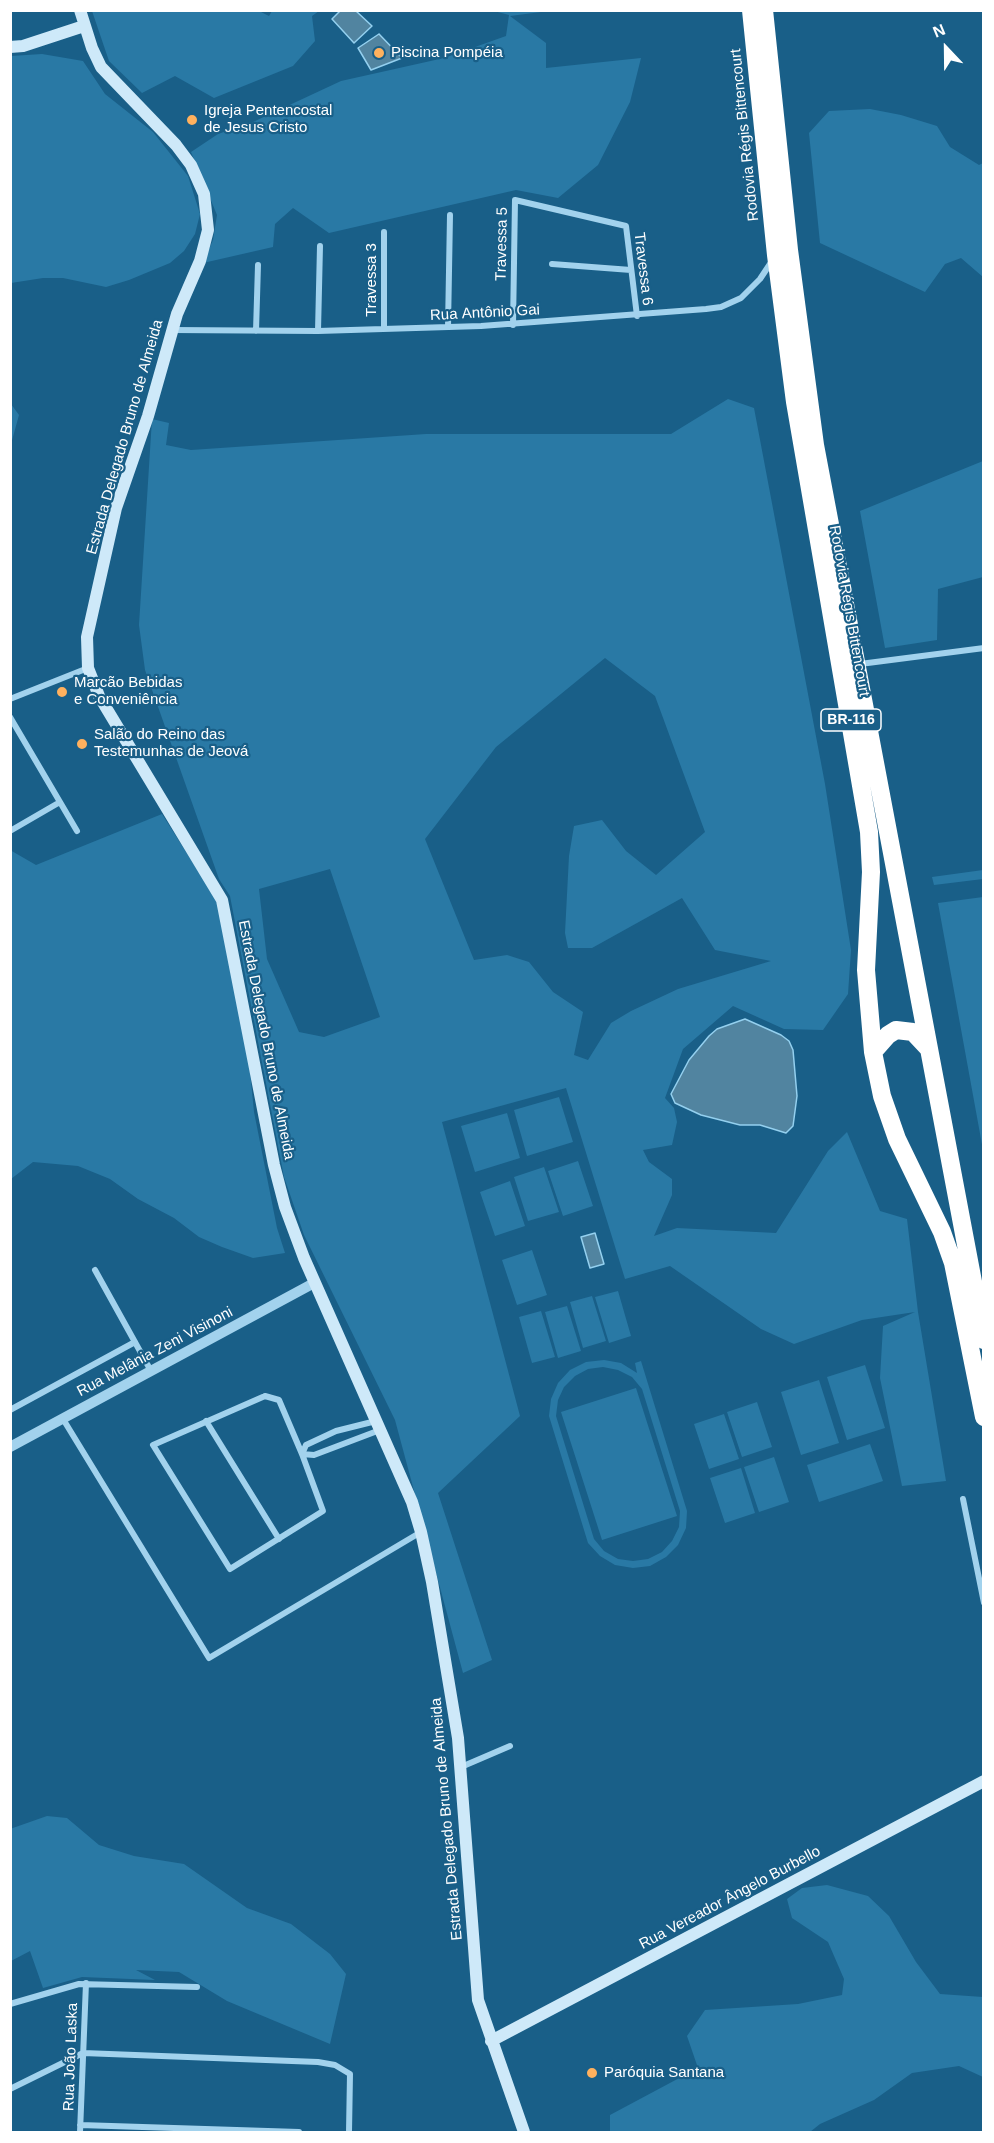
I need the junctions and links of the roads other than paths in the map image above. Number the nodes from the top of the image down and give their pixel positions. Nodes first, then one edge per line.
1 (80, 10) edge
2 (751, 10) edge
3 (764, 10) edge
4 (84, 26) junction
5 (10, 47) edge
6 (450, 215) dead end
7 (626, 226) joint
8 (384, 232) dead end
9 (320, 246) dead end
10 (776, 255) junction
11 (552, 264) dead end
12 (258, 265) dead end
13 (631, 270) junction
14 (637, 316) junction
15 (513, 325) junction
16 (448, 327) junction
17 (384, 329) junction
18 (172, 330) junction
19 (318, 330) junction
20 (255, 331) junction
21 (984, 648) edge
22 (856, 665) junction
23 (88, 668) junction
24 (10, 699) edge
25 (10, 717) edge
26 (60, 802) junction
27 (10, 831) edge
28 (77, 831) dead end
29 (928, 1048) junction
30 (873, 1052) junction
31 (95, 1270) dead end
32 (314, 1283) junction
33 (984, 1340) edge
34 (135, 1342) junction
35 (151, 1371) junction
36 (10, 1410) edge
37 (984, 1417) edge
38 (63, 1419) junction
39 (206, 1421) junction
40 (378, 1426) junction
41 (10, 1447) edge
42 (302, 1454) junction
43 (963, 1499) dead end
44 (421, 1532) junction
45 (279, 1539) junction
46 (984, 1603) edge
47 (510, 1746) dead end
48 (460, 1767) junction
49 (984, 1781) edge
50 (86, 1983) junction
51 (198, 1987) dead end
52 (10, 2004) edge
53 (491, 2041) junction
54 (83, 2054) junction
55 (10, 2089) edge
56 (80, 2129) edge
57 (299, 2133) edge
58 (349, 2133) edge
59 (524, 2133) edge

1 - 4 main road, Estrada Delegado Bruno de Almeida
2 - 10 highway, Rodovia Régis Bittencourt / BR-116
3 - 22 highway, Rodovia Régis Bittencourt / BR-116
4 - 5 main road
4 - 18 main road, Estrada Delegado Bruno de Almeida
6 - 16 street
7 - 13 street, Travessa 6
7 - 15 street, Travessa 5
8 - 17 street, Travessa 3
9 - 19 street
10 - 14 street, Rua Antônio Gai
10 - 30 highway, Rodovia Régis Bittencourt / BR-116
11 - 13 street
12 - 20 street
13 - 14 street, Travessa 6
14 - 15 street, Rua Antônio Gai
15 - 16 street, Rua Antônio Gai
16 - 17 street, Rua Antônio Gai
17 - 19 street, Rua Antônio Gai
18 - 20 street, Rua Antônio Gai
18 - 23 main road, Estrada Delegado Bruno de Almeida
19 - 20 street, Rua Antônio Gai
21 - 22 street
22 - 29 highway, Rodovia Régis Bittencourt / BR-116
23 - 24 street
23 - 32 main road, Estrada Delegado Bruno de Almeida
25 - 26 street
26 - 27 street
26 - 28 street
29 - 30 highway
29 - 33 highway, Rodovia Régis Bittencourt / BR-116
30 - 37 highway, Rodovia Régis Bittencourt / BR-116
31 - 34 street
32 - 35 street, Rua Melânia Zeni Visinoni
32 - 40 main road, Estrada Delegado Bruno de Almeida
34 - 35 street
34 - 36 street
35 - 38 street, Rua Melânia Zeni Visinoni
38 - 41 street, Rua Melânia Zeni Visinoni
38 - 44 street
39 - 42 street
39 - 45 street
39 - 45 street
40 - 42 street
40 - 42 street
40 - 44 main road, Estrada Delegado Bruno de Almeida
42 - 45 street
43 - 46 street
44 - 48 main road, Estrada Delegado Bruno de Almeida
47 - 48 street
48 - 53 main road, Estrada Delegado Bruno de Almeida
49 - 53 main road, Rua Vereador Ângelo Burbello
50 - 51 street
50 - 52 street
50 - 54 street, Rua João Laska
53 - 59 main road, Estrada Delegado Bruno de Almeida
54 - 55 street
54 - 56 street, Rua João Laska
54 - 58 street
56 - 57 street

